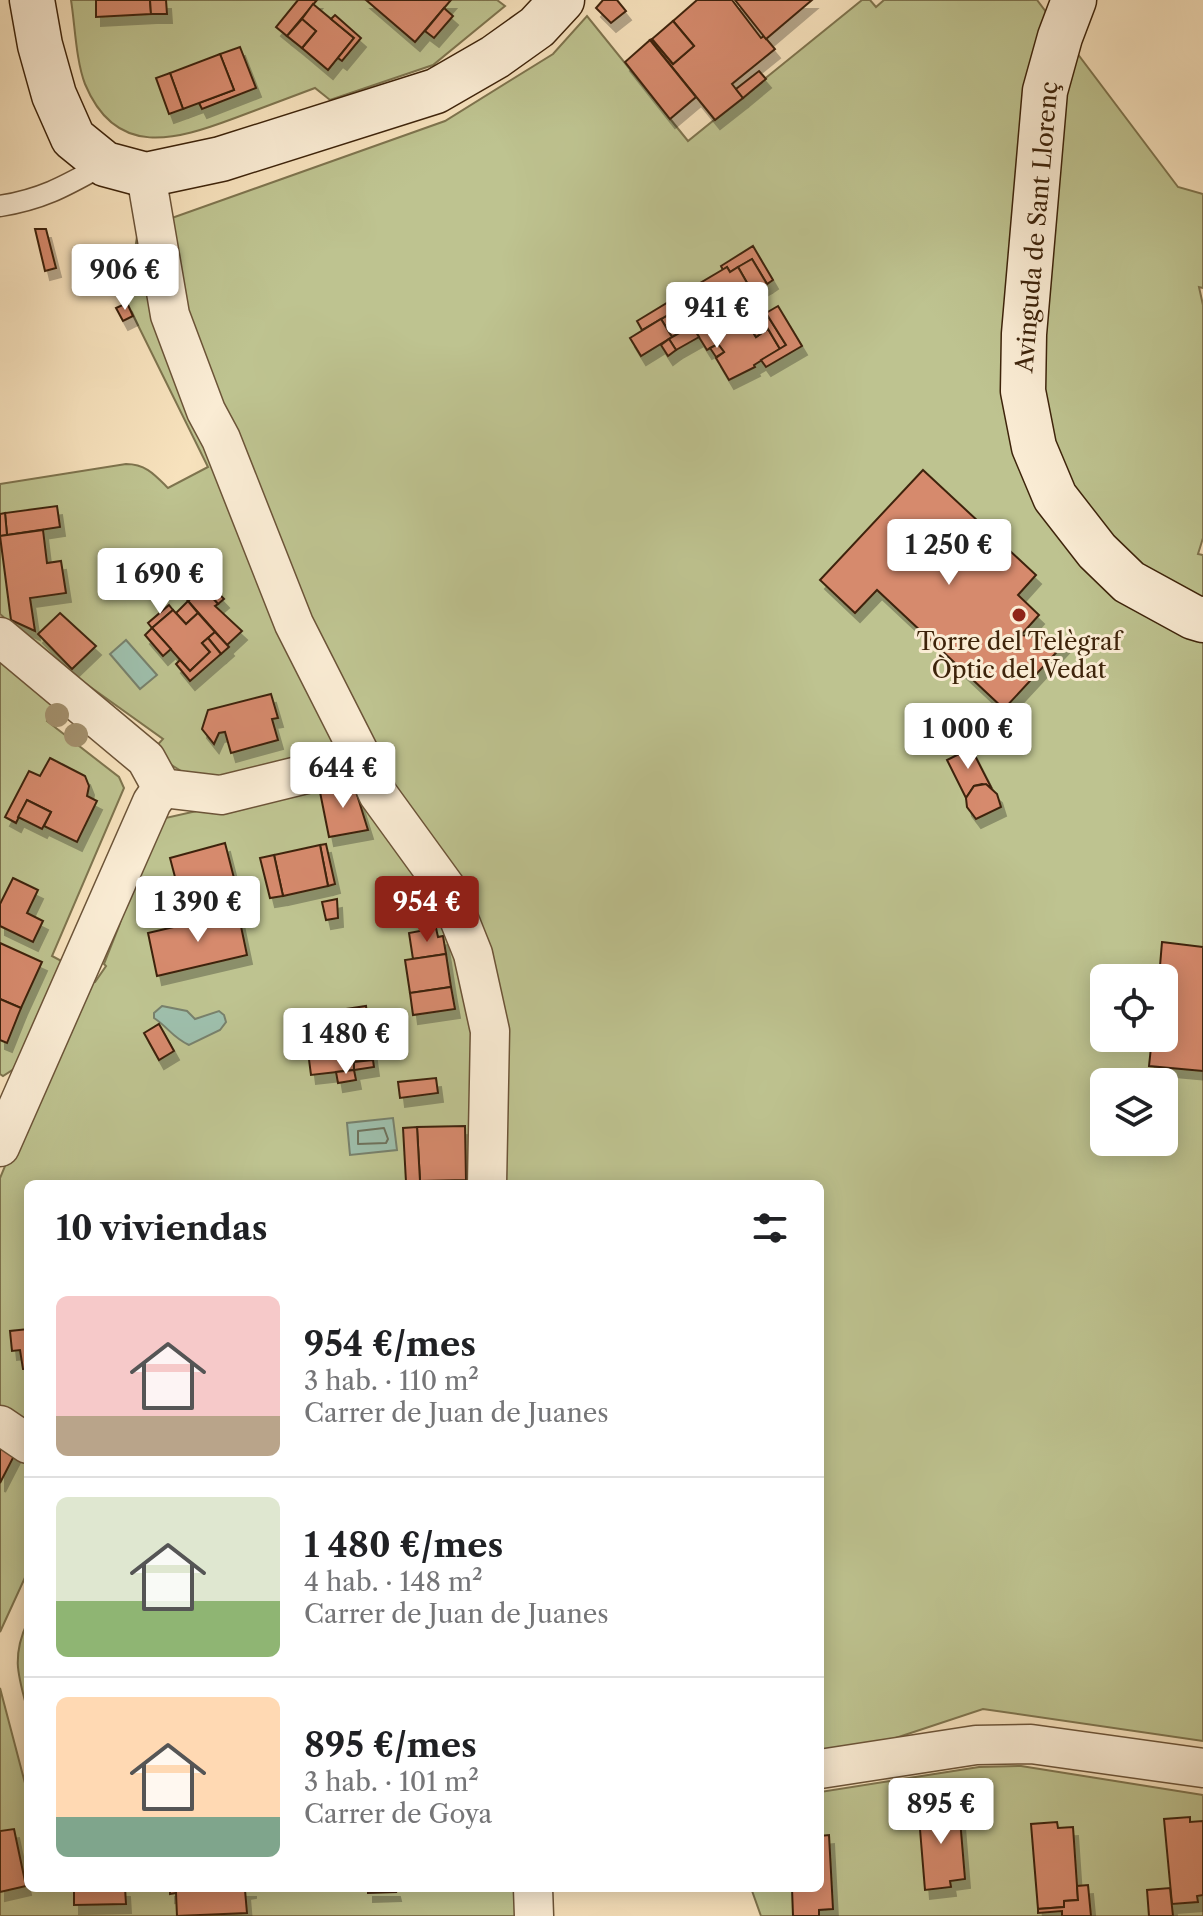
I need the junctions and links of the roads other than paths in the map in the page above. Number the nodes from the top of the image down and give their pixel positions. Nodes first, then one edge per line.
1 (32, 0) edge
2 (562, 0) edge
3 (1074, 0) edge
4 (126, 169) junction
5 (0, 206) edge
6 (1203, 620) edge
7 (0, 637) edge
8 (363, 760) junction
9 (162, 788) junction
10 (11, 1087) edge
11 (0, 1147) edge
12 (487, 1180) edge
13 (0, 1425) edge
14 (24, 1441) edge
15 (824, 1768) edge
16 (1203, 1768) edge
17 (533, 1892) edge
18 (534, 1916) edge

1 - 4 street
2 - 4 street
3 - 6 street, Avinguda de Sant Llorenç
4 - 5 lane
4 - 8 street
7 - 9 street
8 - 9 street
8 - 12 street
9 - 10 street
10 - 11 street
13 - 14 street
15 - 16 street
17 - 18 street

